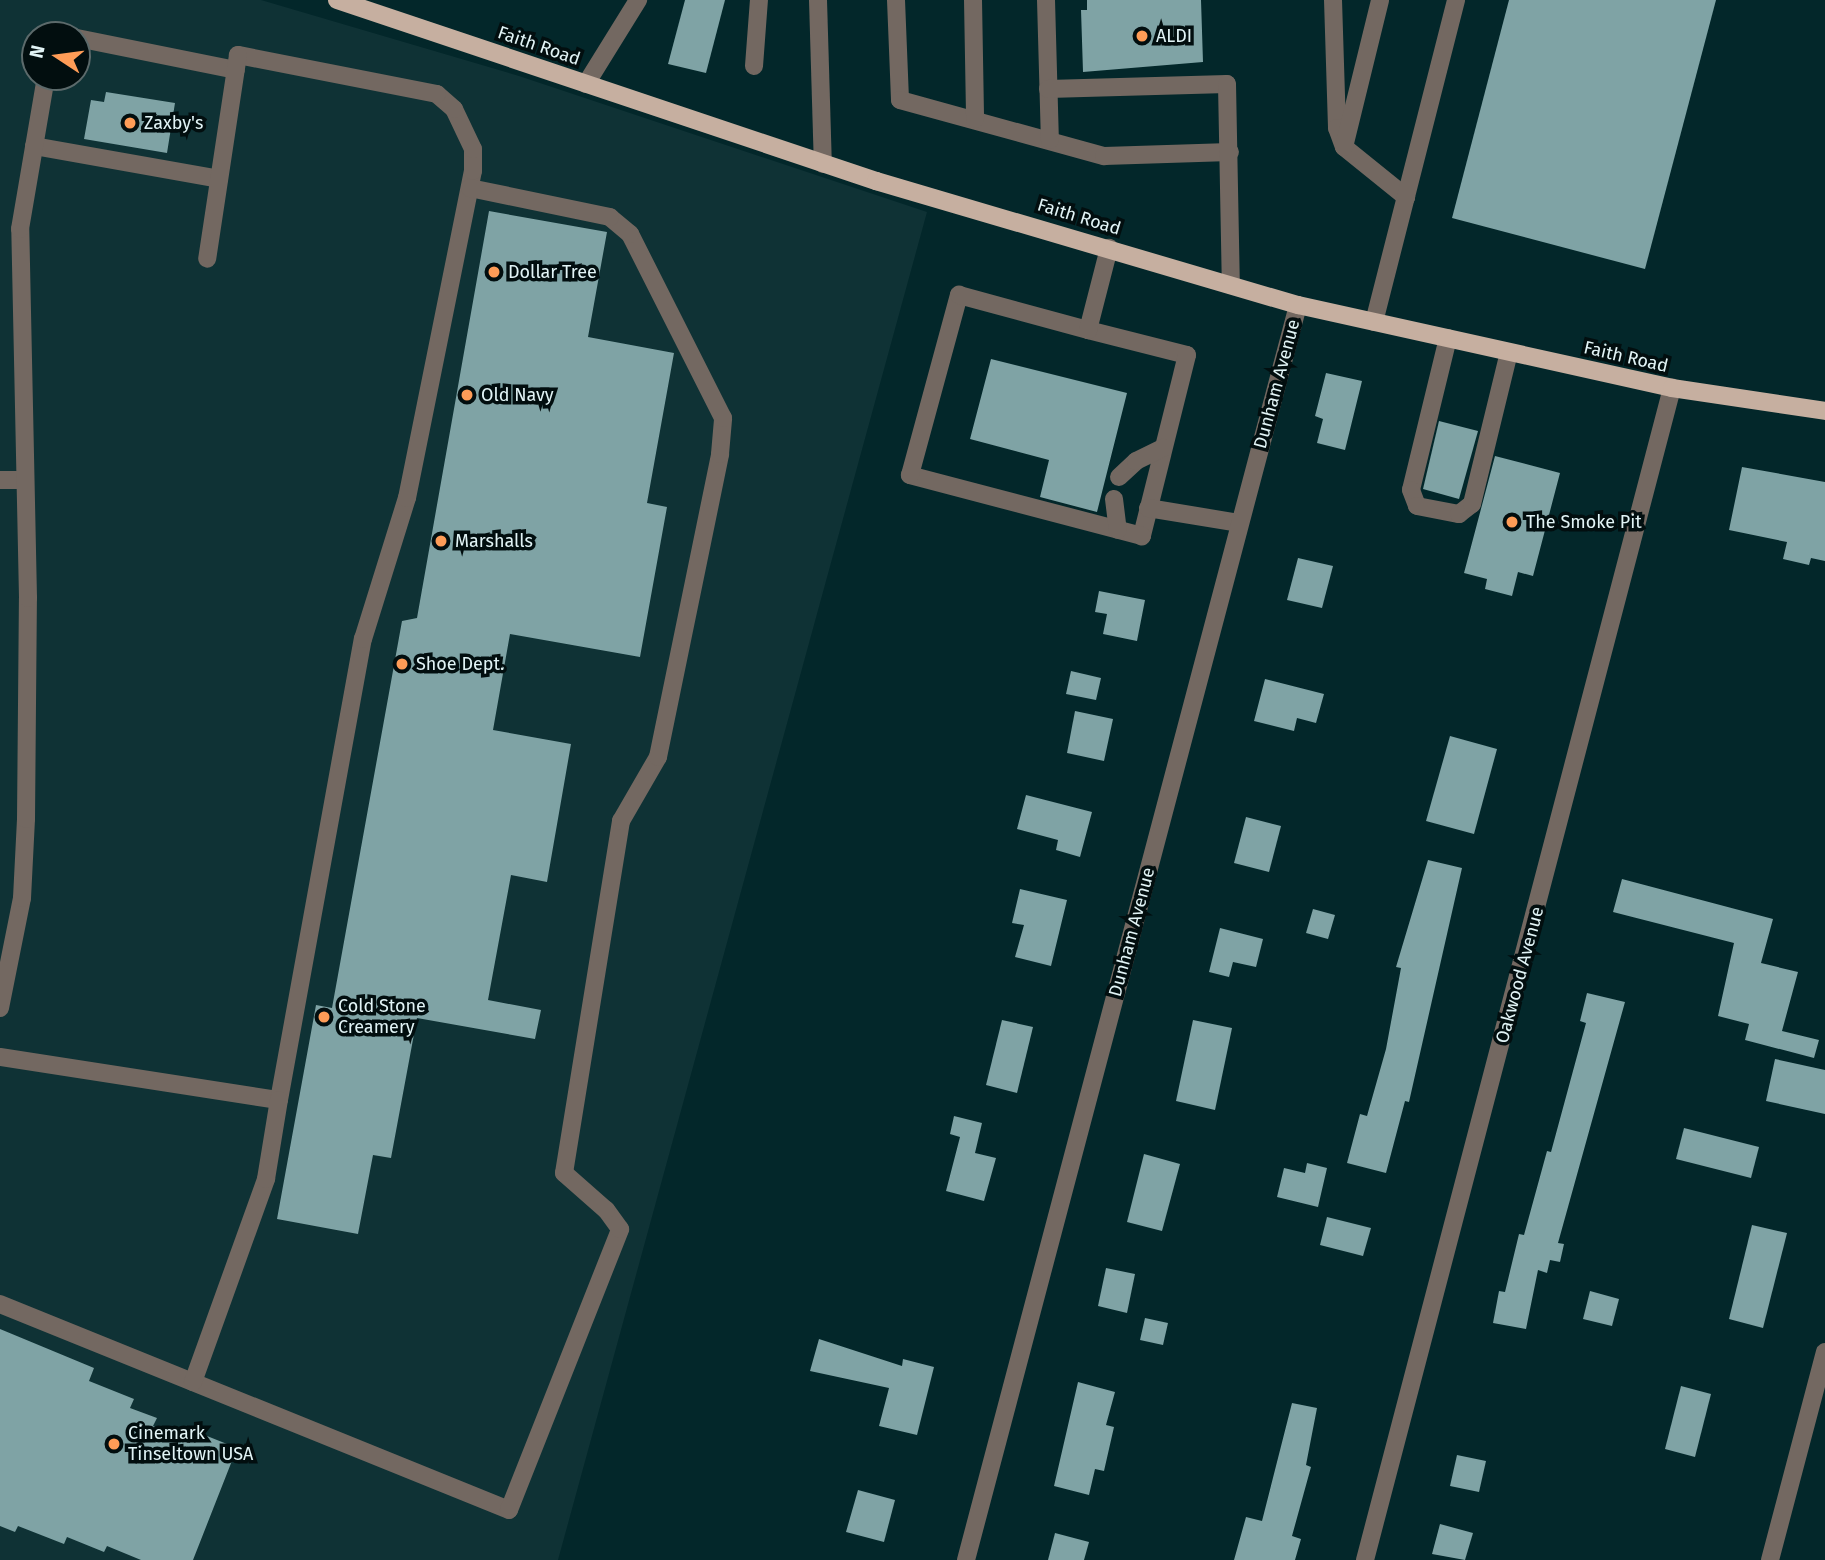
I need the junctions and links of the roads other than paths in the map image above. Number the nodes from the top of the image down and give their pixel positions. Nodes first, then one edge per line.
1 (337, 0) edge
2 (638, 0) edge
3 (759, 0) edge
4 (818, 0) edge
5 (896, 0) edge
6 (973, 0) edge
7 (1046, 0) edge
8 (1333, 0) edge
9 (1380, 0) edge
10 (1456, 0) edge
11 (91, 41) edge
12 (754, 66) dead end
13 (236, 70) junction
14 (586, 84) junction
15 (1048, 89) junction
16 (44, 91) edge
17 (975, 119) junction
18 (1050, 140) junction
19 (34, 146) junction
20 (1344, 146) junction
21 (1230, 152) junction
22 (823, 164) junction
23 (219, 179) junction
24 (470, 188) junction
25 (1406, 197) junction
26 (1109, 248) junction
27 (207, 259) dead end
28 (1231, 285) junction
29 (1298, 305) junction
30 (1374, 322) junction
31 (1088, 330) junction
32 (1448, 338) junction
33 (1509, 352) junction
34 (1672, 388) junction
35 (1825, 411) edge
36 (1163, 448) junction
37 (1119, 477) dead end
38 (0, 480) edge
39 (25, 480) junction
40 (1114, 499) dead end
41 (1148, 508) junction
42 (1240, 523) junction
43 (1118, 530) junction
44 (0, 1008) edge
45 (0, 1057) edge
46 (279, 1100) junction
47 (0, 1304) edge
48 (1825, 1352) edge
49 (193, 1382) junction
50 (966, 1560) edge
51 (1365, 1560) edge
52 (1770, 1560) edge

1 - 14 main road, Faith Road
2 - 14 street
3 - 12 street
4 - 22 street
5 - 17 street
6 - 17 street
7 - 15 street
8 - 20 street
9 - 20 street
10 - 25 street
11 - 13 street
13 - 23 street
13 - 24 street
14 - 22 main road, Faith Road
15 - 18 street
15 - 21 street
16 - 19 street
17 - 18 street
18 - 21 street
19 - 23 street
19 - 39 street
20 - 25 street
21 - 28 street
22 - 26 main road, Faith Road
23 - 27 street
24 - 46 street
24 - 49 street
25 - 30 street
26 - 28 main road, Faith Road
26 - 31 street
28 - 29 main road, Faith Road
29 - 30 main road, Faith Road
29 - 42 street, Dunham Avenue
30 - 32 main road, Faith Road
31 - 36 street
31 - 43 street
32 - 33 main road, Faith Road
32 - 33 street
33 - 34 main road, Faith Road
34 - 35 main road, Faith Road
34 - 51 street, Oakwood Avenue
36 - 37 street
36 - 41 street
38 - 39 street
39 - 44 street
40 - 43 street
41 - 42 street
41 - 43 street
42 - 50 street, Dunham Avenue
45 - 46 street
46 - 49 street
47 - 49 street
48 - 52 street

